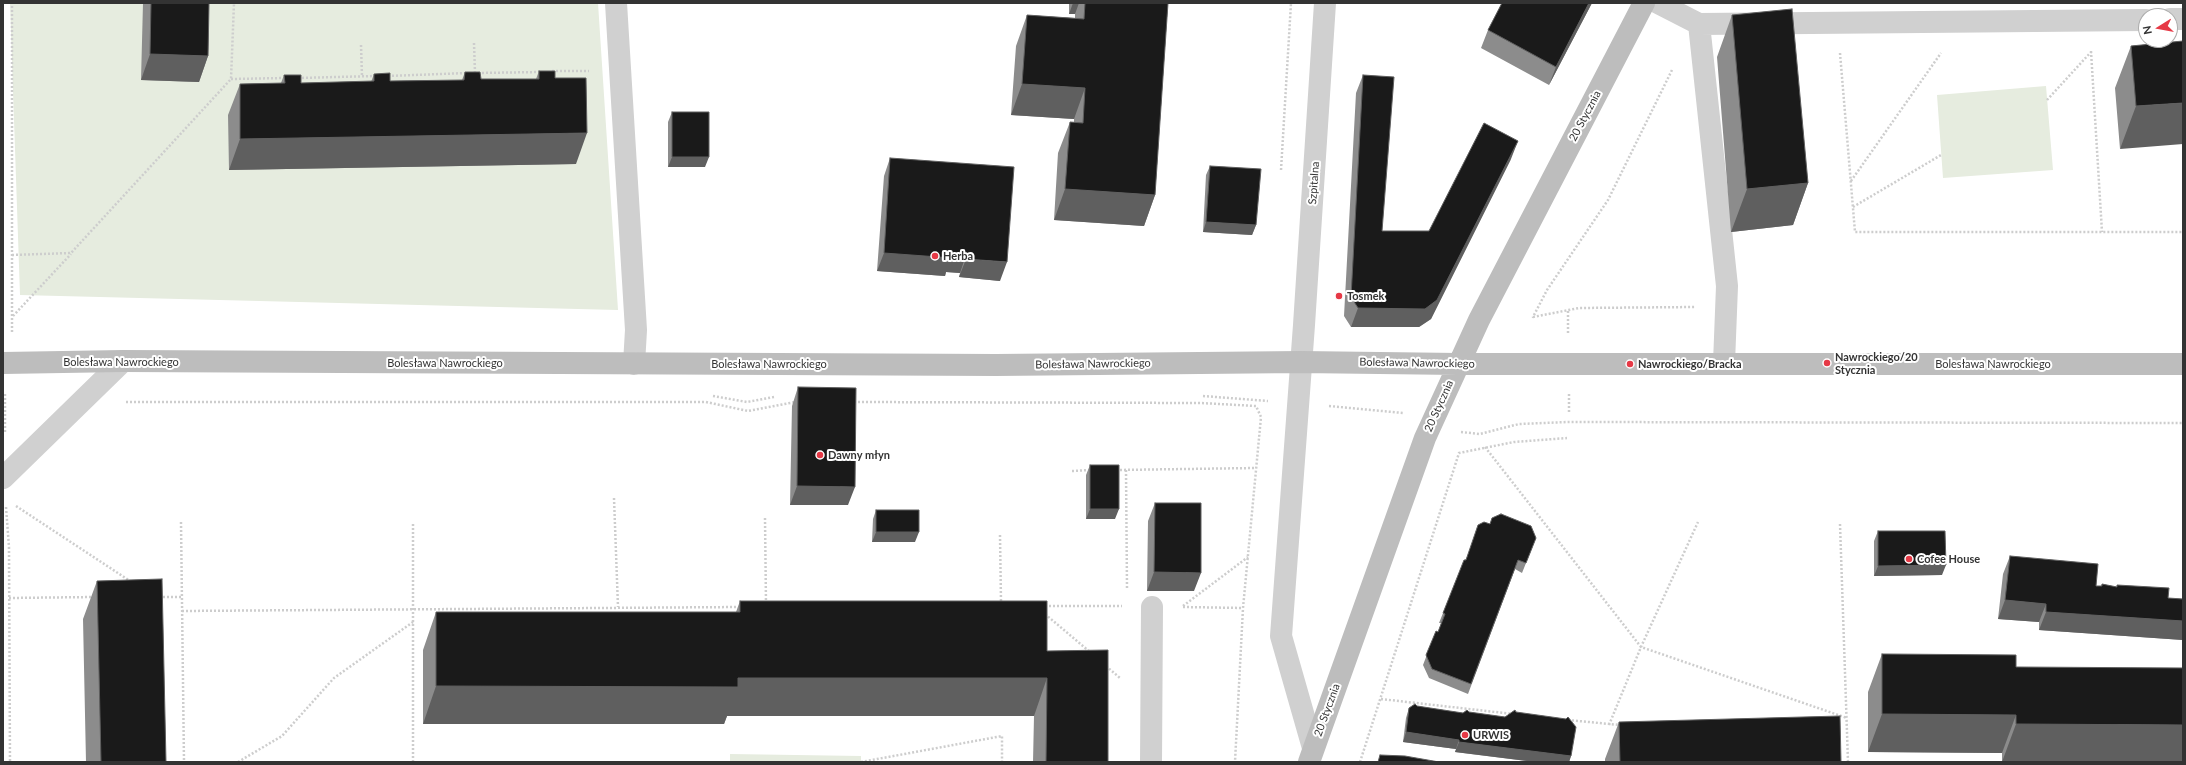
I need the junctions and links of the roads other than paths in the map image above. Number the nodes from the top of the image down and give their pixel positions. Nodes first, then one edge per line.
1 (616, 3) edge
2 (1326, 3) edge
3 (1644, 3) edge
4 (1658, 3) edge
5 (2138, 20) edge
6 (1699, 24) junction
7 (123, 361) junction
8 (1301, 362) junction
9 (3, 363) edge
10 (1724, 363) junction
11 (634, 364) junction
12 (1458, 364) junction
13 (2183, 364) edge
14 (3, 478) edge
15 (1152, 607) road end
16 (1311, 755) edge
17 (1151, 762) edge

1 - 11 street
2 - 8 street, Szpitalna
3 - 12 street, 20 Stycznia
4 - 6 street
5 - 6 street
6 - 10 street
7 - 9 street, Bolesława Nawrockiego
7 - 11 street, Bolesława Nawrockiego
7 - 14 street
8 - 11 street, Bolesława Nawrockiego
8 - 12 street, Bolesława Nawrockiego
8 - 16 street, Szpitalna
10 - 12 street, Bolesława Nawrockiego
10 - 13 street, Bolesława Nawrockiego
12 - 16 street, 20 Stycznia
15 - 17 street

